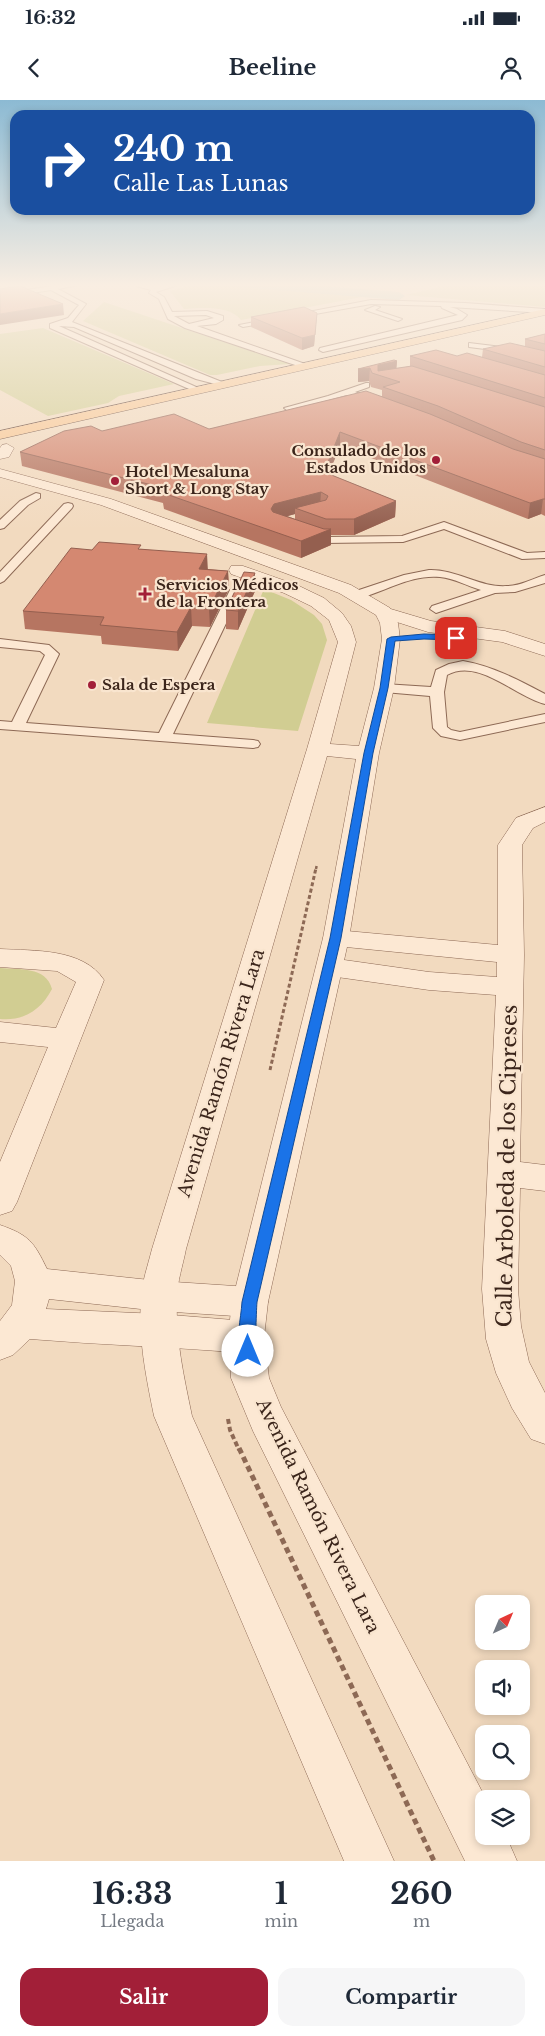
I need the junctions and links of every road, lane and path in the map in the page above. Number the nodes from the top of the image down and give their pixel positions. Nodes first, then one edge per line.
1 (141, 365) edge
2 (170, 365) edge
3 (311, 365) edge
4 (307, 366) joint
5 (223, 384) junction
6 (366, 385) dead end
7 (199, 390) junction
8 (347, 392) junction
9 (383, 406) edge
10 (288, 408) edge
11 (0, 435) edge
12 (4, 454) edge
13 (0, 488) edge
14 (36, 496) junction
15 (79, 501) junction
16 (0, 526) edge
17 (294, 530) edge
18 (545, 555) edge
19 (250, 574) junction
20 (545, 578) edge
21 (0, 579) edge
22 (491, 590) junction
23 (357, 595) junction
24 (323, 605) junction
25 (436, 608) dead end
26 (387, 626) junction
27 (1, 644) edge
28 (545, 650) edge
29 (545, 664) edge
30 (384, 688) junction
31 (437, 692) junction
32 (545, 700) edge
33 (545, 718) edge
34 (0, 725) edge
35 (17, 727) junction
36 (164, 737) junction
37 (253, 744) dead end
38 (318, 749) junction
39 (368, 753) junction
40 (545, 814) edge
41 (336, 938) junction
42 (511, 955) junction
43 (0, 958) edge
44 (330, 967) junction
45 (510, 987) junction
46 (0, 1032) edge
47 (67, 1039) junction
48 (504, 1173) junction
49 (545, 1178) edge
50 (0, 1202) edge
51 (0, 1238) edge
52 (34, 1282) junction
53 (250, 1302) junction
54 (159, 1313) junction
55 (11, 1333) edge
56 (246, 1337) junction
57 (545, 1426) edge
58 (369, 1861) edge
59 (492, 1861) edge

1 - 7 lane
2 - 5 lane
3 - 4 main road
4 - 5 main road
5 - 7 main road
6 - 8 lane
7 - 11 main road
8 - 9 lane
8 - 10 lane
12 - 15 street, Avenida Ramón Rivera Lara
13 - 14 street, Avenida Ramón Rivera Lara
14 - 15 street, Avenida Ramón Rivera Lara
14 - 16 lane
15 - 19 street, Avenida Ramón Rivera Lara
15 - 21 lane
15 - 23 street, Avenida Ramón Rivera Lara
17 - 18 lane
19 - 24 street, Avenida Ramón Rivera Lara
19 - 36 lane
20 - 22 lane
22 - 23 lane
22 - 25 lane
23 - 24 street
23 - 26 street, Avenida Ramón Rivera Lara
24 - 38 street, Avenida Ramón Rivera Lara
26 - 28 street
26 - 29 street
26 - 30 street, Avenida Ramón Rivera Lara
27 - 35 lane
30 - 31 lane
30 - 39 street, Avenida Ramón Rivera Lara
31 - 32 lane
31 - 33 lane
34 - 35 lane
35 - 36 lane
36 - 37 lane
38 - 39 street
38 - 54 street, Avenida Ramón Rivera Lara
39 - 41 street, Avenida Ramón Rivera Lara
40 - 42 street, Calle Arboleda de los Cipreses
41 - 42 street
41 - 44 street, Avenida Ramón Rivera Lara
42 - 45 street, Calle Arboleda de los Cipreses
43 - 47 street
44 - 45 street, Calle Arboleda de los Cipreses
44 - 53 street, Avenida Ramón Rivera Lara
45 - 48 street, Calle Arboleda de los Cipreses
46 - 47 street
47 - 50 street
48 - 49 street
48 - 57 street, Calle Arboleda de los Cipreses
51 - 52 street
52 - 54 street
52 - 55 street
53 - 54 street
53 - 56 street, Avenida Ramón Rivera Lara
54 - 55 street
54 - 56 street
54 - 58 street, Avenida Ramón Rivera Lara
56 - 59 street, Avenida Ramón Rivera Lara

